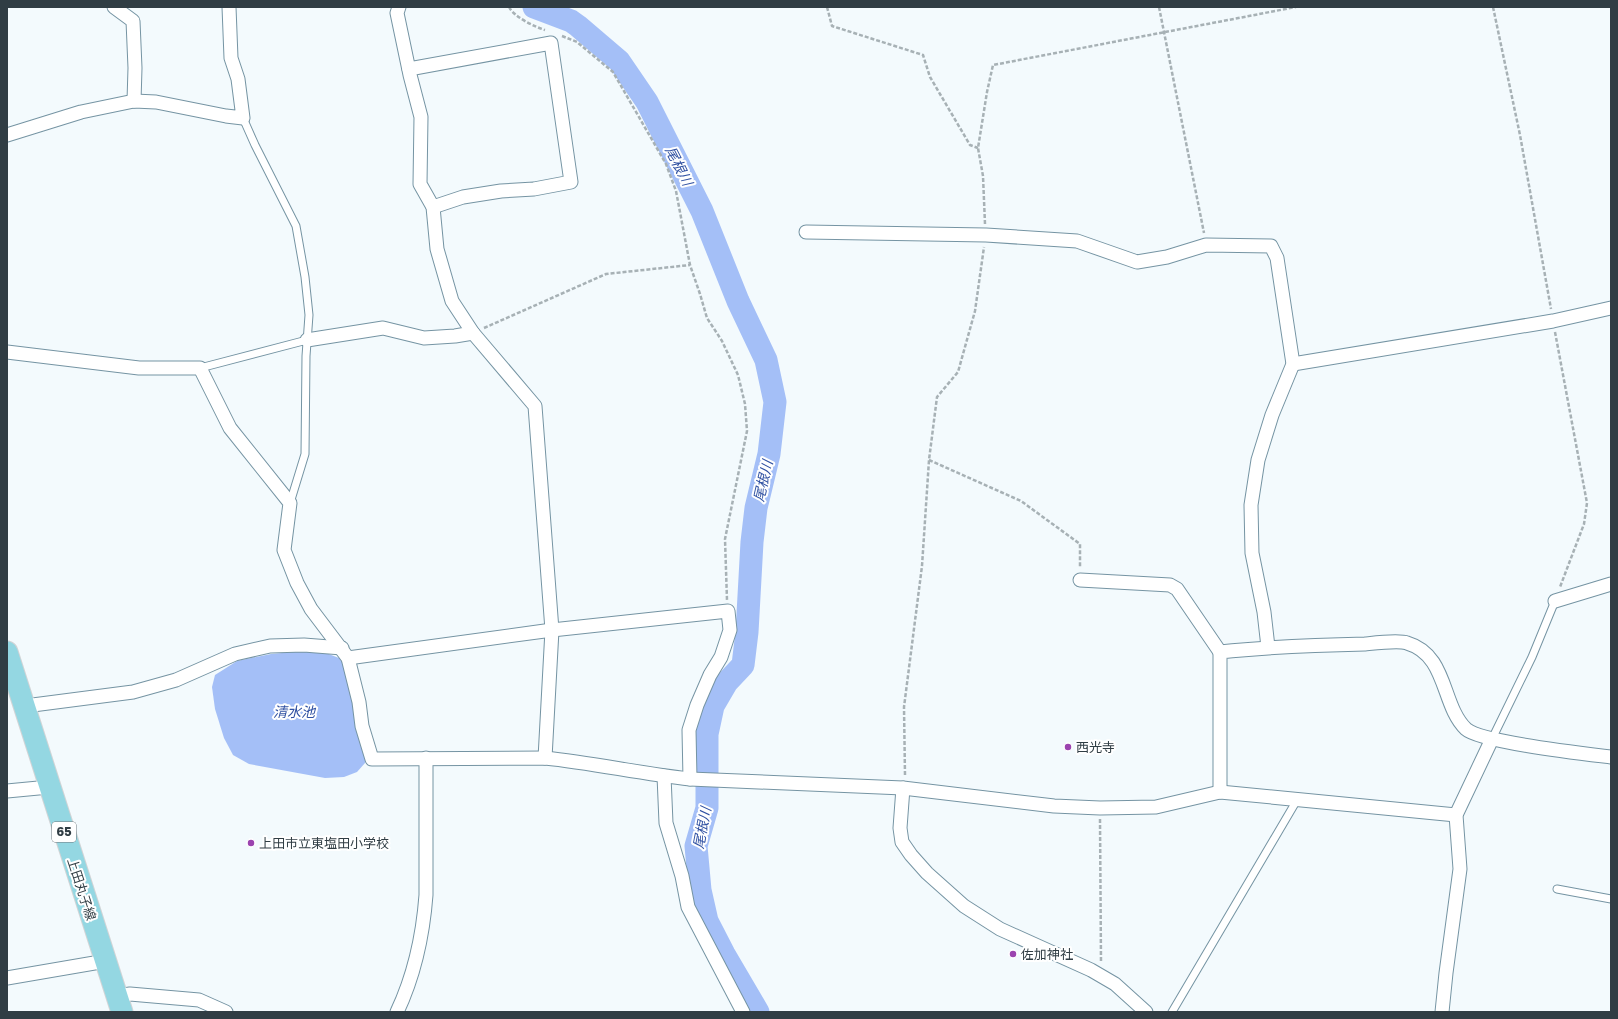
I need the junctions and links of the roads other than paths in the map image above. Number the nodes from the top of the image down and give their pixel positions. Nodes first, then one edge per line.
1 (114, 7) edge
2 (229, 7) edge
3 (399, 7) edge
4 (408, 70) junction
5 (134, 101) junction
6 (243, 118) junction
7 (7, 135) edge
8 (433, 207) junction
9 (806, 232) dead end
10 (1611, 308) edge
11 (473, 333) junction
12 (308, 340) junction
13 (7, 352) edge
14 (1293, 364) junction
15 (200, 368) junction
16 (290, 503) junction
17 (1080, 580) road end
18 (1611, 584) edge
19 (1555, 601) joint
20 (552, 630) junction
21 (1268, 647) junction
22 (7, 652) edge
23 (1220, 652) junction
24 (345, 653) junction
25 (25, 706) junction
26 (1492, 739) junction
27 (1611, 757) edge
28 (426, 758) junction
29 (546, 758) junction
30 (664, 776) junction
31 (695, 779) junction
32 (50, 787) junction
33 (903, 788) junction
34 (7, 791) edge
35 (1220, 792) junction
36 (1297, 800) junction
37 (1456, 815) junction
38 (1557, 888) dead end
39 (1611, 899) edge
40 (106, 961) junction
41 (7, 978) edge
42 (119, 1004) edge
43 (226, 1012) edge
44 (397, 1012) edge
45 (743, 1012) edge
46 (1146, 1012) edge
47 (1172, 1012) edge
48 (1442, 1012) edge

1 - 5 street
2 - 6 street
3 - 4 street
4 - 8 street
4 - 8 street
5 - 6 street
5 - 7 street
6 - 12 lane
8 - 11 street
9 - 14 street
10 - 14 street
11 - 12 street
11 - 20 street
12 - 15 lane
12 - 16 lane
13 - 15 street
14 - 21 street
15 - 16 street
16 - 24 street
17 - 23 street
18 - 19 street
19 - 26 lane
20 - 24 street
20 - 29 street
20 - 31 street
21 - 23 street
21 - 26 street
22 - 25 main road, 上田丸子線 / 65
23 - 35 street
24 - 25 street
24 - 28 street
25 - 32 main road, 上田丸子線 / 65
26 - 27 street
26 - 37 street
28 - 29 street
28 - 44 street
29 - 30 street
30 - 31 street
30 - 45 street
31 - 33 street
32 - 34 street
32 - 40 main road, 上田丸子線 / 65
33 - 35 street
33 - 46 street
35 - 36 street
36 - 37 street
36 - 47 lane
37 - 48 street
38 - 39 lane
40 - 41 street
40 - 42 main road, 上田丸子線 / 65
42 - 43 street

